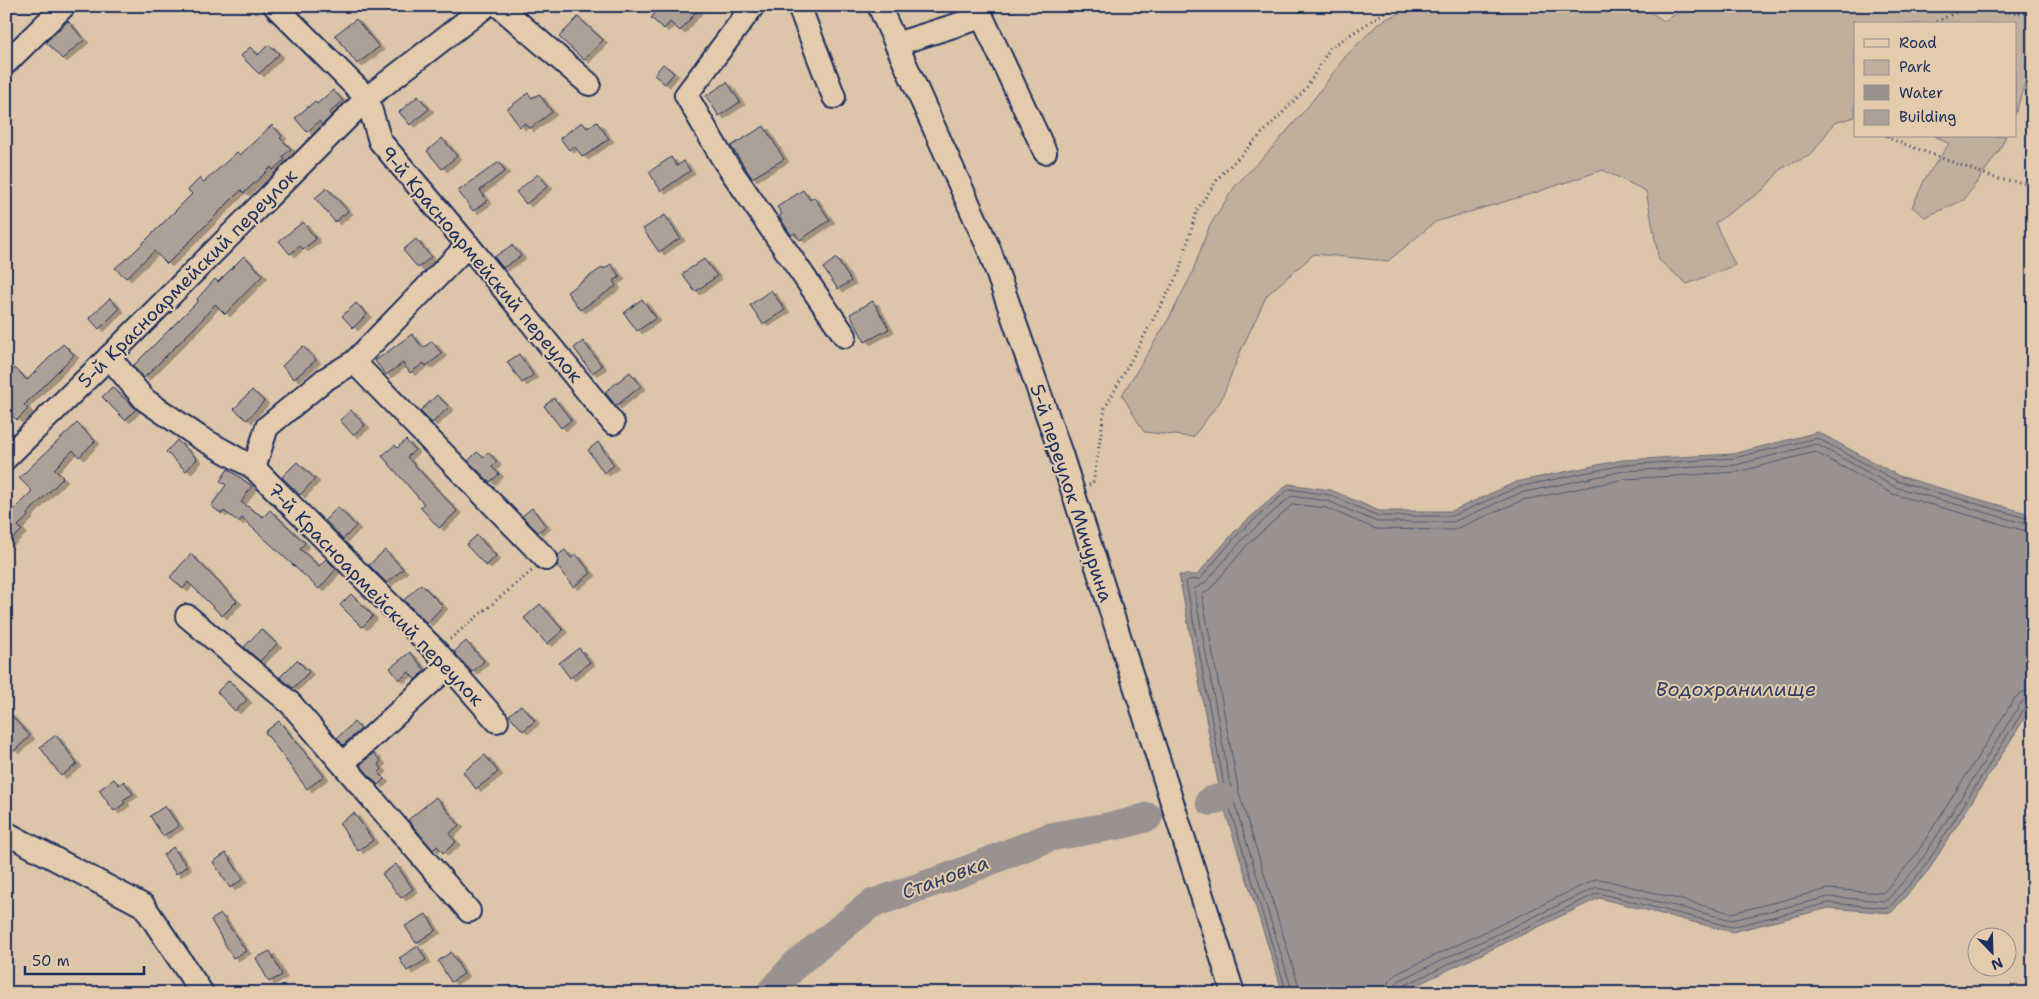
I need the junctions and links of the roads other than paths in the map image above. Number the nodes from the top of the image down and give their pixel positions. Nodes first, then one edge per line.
1 (64, 6) edge
2 (275, 6) edge
3 (486, 6) edge
4 (499, 6) edge
5 (753, 6) edge
6 (799, 6) edge
7 (879, 6) edge
8 (896, 44) junction
9 (6, 63) edge
10 (589, 84) dead end
11 (834, 97) dead end
12 (367, 98) junction
13 (1045, 152) dead end
14 (468, 245) junction
15 (845, 336) dead end
16 (109, 357) junction
17 (354, 362) junction
18 (613, 423) dead end
19 (6, 458) edge
20 (254, 468) junction
21 (546, 559) road end
22 (187, 616) dead end
23 (442, 658) junction
24 (497, 720) dead end
25 (343, 763) junction
26 (6, 833) edge
27 (469, 911) dead end
28 (202, 993) edge
29 (1233, 993) edge

1 - 9 street
2 - 12 street
3 - 12 street, 5-й Красноармейский переулок
4 - 10 street
5 - 15 street
6 - 11 street
7 - 8 street, 5-й переулок Мичурина
8 - 13 street
8 - 29 street, 5-й переулок Мичурина
12 - 14 street, 9-й Красноармейский переулок
12 - 16 street, 5-й Красноармейский переулок
14 - 17 street, 7-й Красноармейский переулок
14 - 18 street, 9-й Красноармейский переулок
16 - 19 street, 5-й Красноармейский переулок
16 - 20 street, 7-й Красноармейский переулок
17 - 20 street, 7-й Красноармейский переулок
17 - 21 street
20 - 23 street, 7-й Красноармейский переулок
22 - 25 street
23 - 24 street, 7-й Красноармейский переулок
23 - 25 street
25 - 27 street
26 - 28 street

